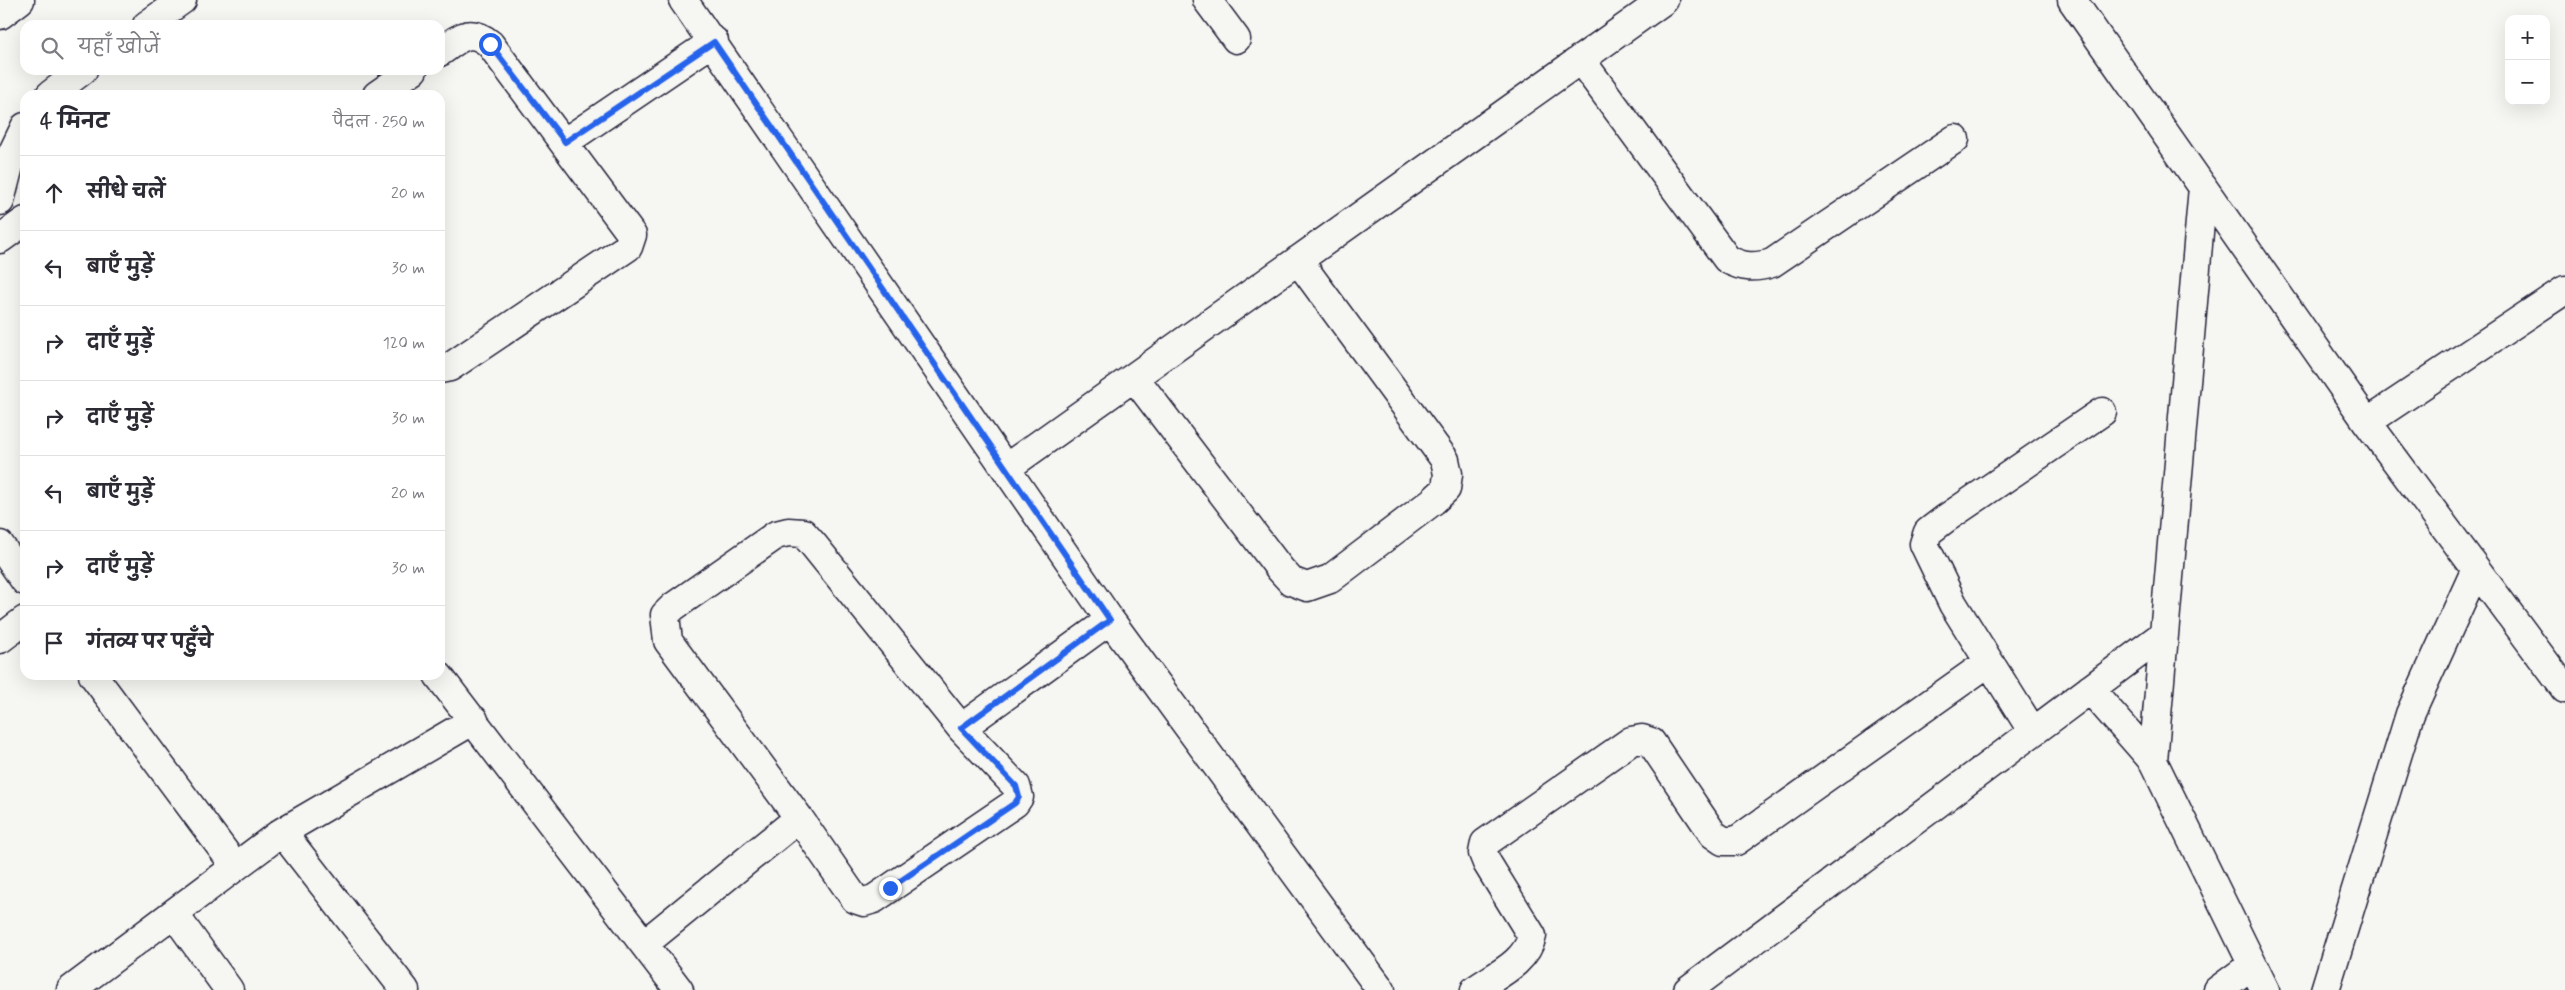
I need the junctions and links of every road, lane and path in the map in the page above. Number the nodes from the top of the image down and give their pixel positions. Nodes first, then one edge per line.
1 (20, 0) edge
2 (182, 0) edge
3 (683, 0) edge
4 (1207, 0) edge
5 (1664, 0) edge
6 (2072, 0) edge
7 (0, 15) edge
8 (154, 20) edge
9 (1236, 39) dead end
10 (714, 42) junction
11 (445, 49) edge
12 (1580, 59) junction
13 (76, 75) edge
14 (406, 75) edge
15 (57, 90) edge
16 (384, 90) edge
17 (20, 137) edge
18 (1955, 139) dead end
19 (565, 142) junction
20 (2203, 187) junction
21 (0, 201) edge
22 (20, 225) edge
23 (0, 239) edge
24 (1298, 260) junction
25 (2565, 290) edge
26 (445, 368) edge
27 (1134, 377) junction
28 (2102, 412) dead end
29 (2367, 422) junction
30 (1006, 468) junction
31 (0, 545) edge
32 (2476, 569) junction
33 (20, 574) edge
34 (1110, 620) junction
35 (20, 624) edge
36 (2164, 634) junction
37 (0, 639) edge
38 (1989, 662) junction
39 (97, 680) edge
40 (442, 680) edge
41 (2090, 689) junction
42 (2565, 689) edge
43 (474, 720) junction
44 (961, 728) junction
45 (2033, 732) junction
46 (2153, 761) junction
47 (799, 818) junction
48 (282, 832) junction
49 (235, 866) junction
50 (174, 914) junction
51 (644, 944) junction
52 (2252, 965) junction
53 (71, 990) edge
54 (229, 990) edge
55 (405, 990) edge
56 (679, 990) edge
57 (1381, 990) edge
58 (1475, 990) edge
59 (1688, 990) edge
60 (2218, 990) edge
61 (2265, 990) edge
62 (2325, 990) edge

1 - 7 street
2 - 8 street
3 - 10 street
4 - 9 street
5 - 12 street
6 - 20 street
10 - 19 street
10 - 30 street
11 - 19 street
12 - 18 street
12 - 24 street
13 - 15 street
14 - 16 street
17 - 21 street
19 - 26 street
20 - 29 street
20 - 36 street
22 - 23 street
24 - 27 street
24 - 27 street
25 - 29 street
27 - 30 street
28 - 38 street
29 - 32 street
30 - 34 street
31 - 33 street
32 - 42 street
32 - 62 street
34 - 44 street
34 - 57 street
35 - 37 street
36 - 41 street
36 - 46 street
38 - 45 street
38 - 58 street
39 - 49 street
40 - 43 street
41 - 45 street
41 - 46 street
43 - 48 street
43 - 51 street
44 - 47 street
44 - 47 street
45 - 59 street
46 - 52 street
47 - 51 street
48 - 49 street
48 - 55 street
49 - 50 street
50 - 53 street
50 - 54 street
51 - 56 street
52 - 60 street
52 - 61 street

